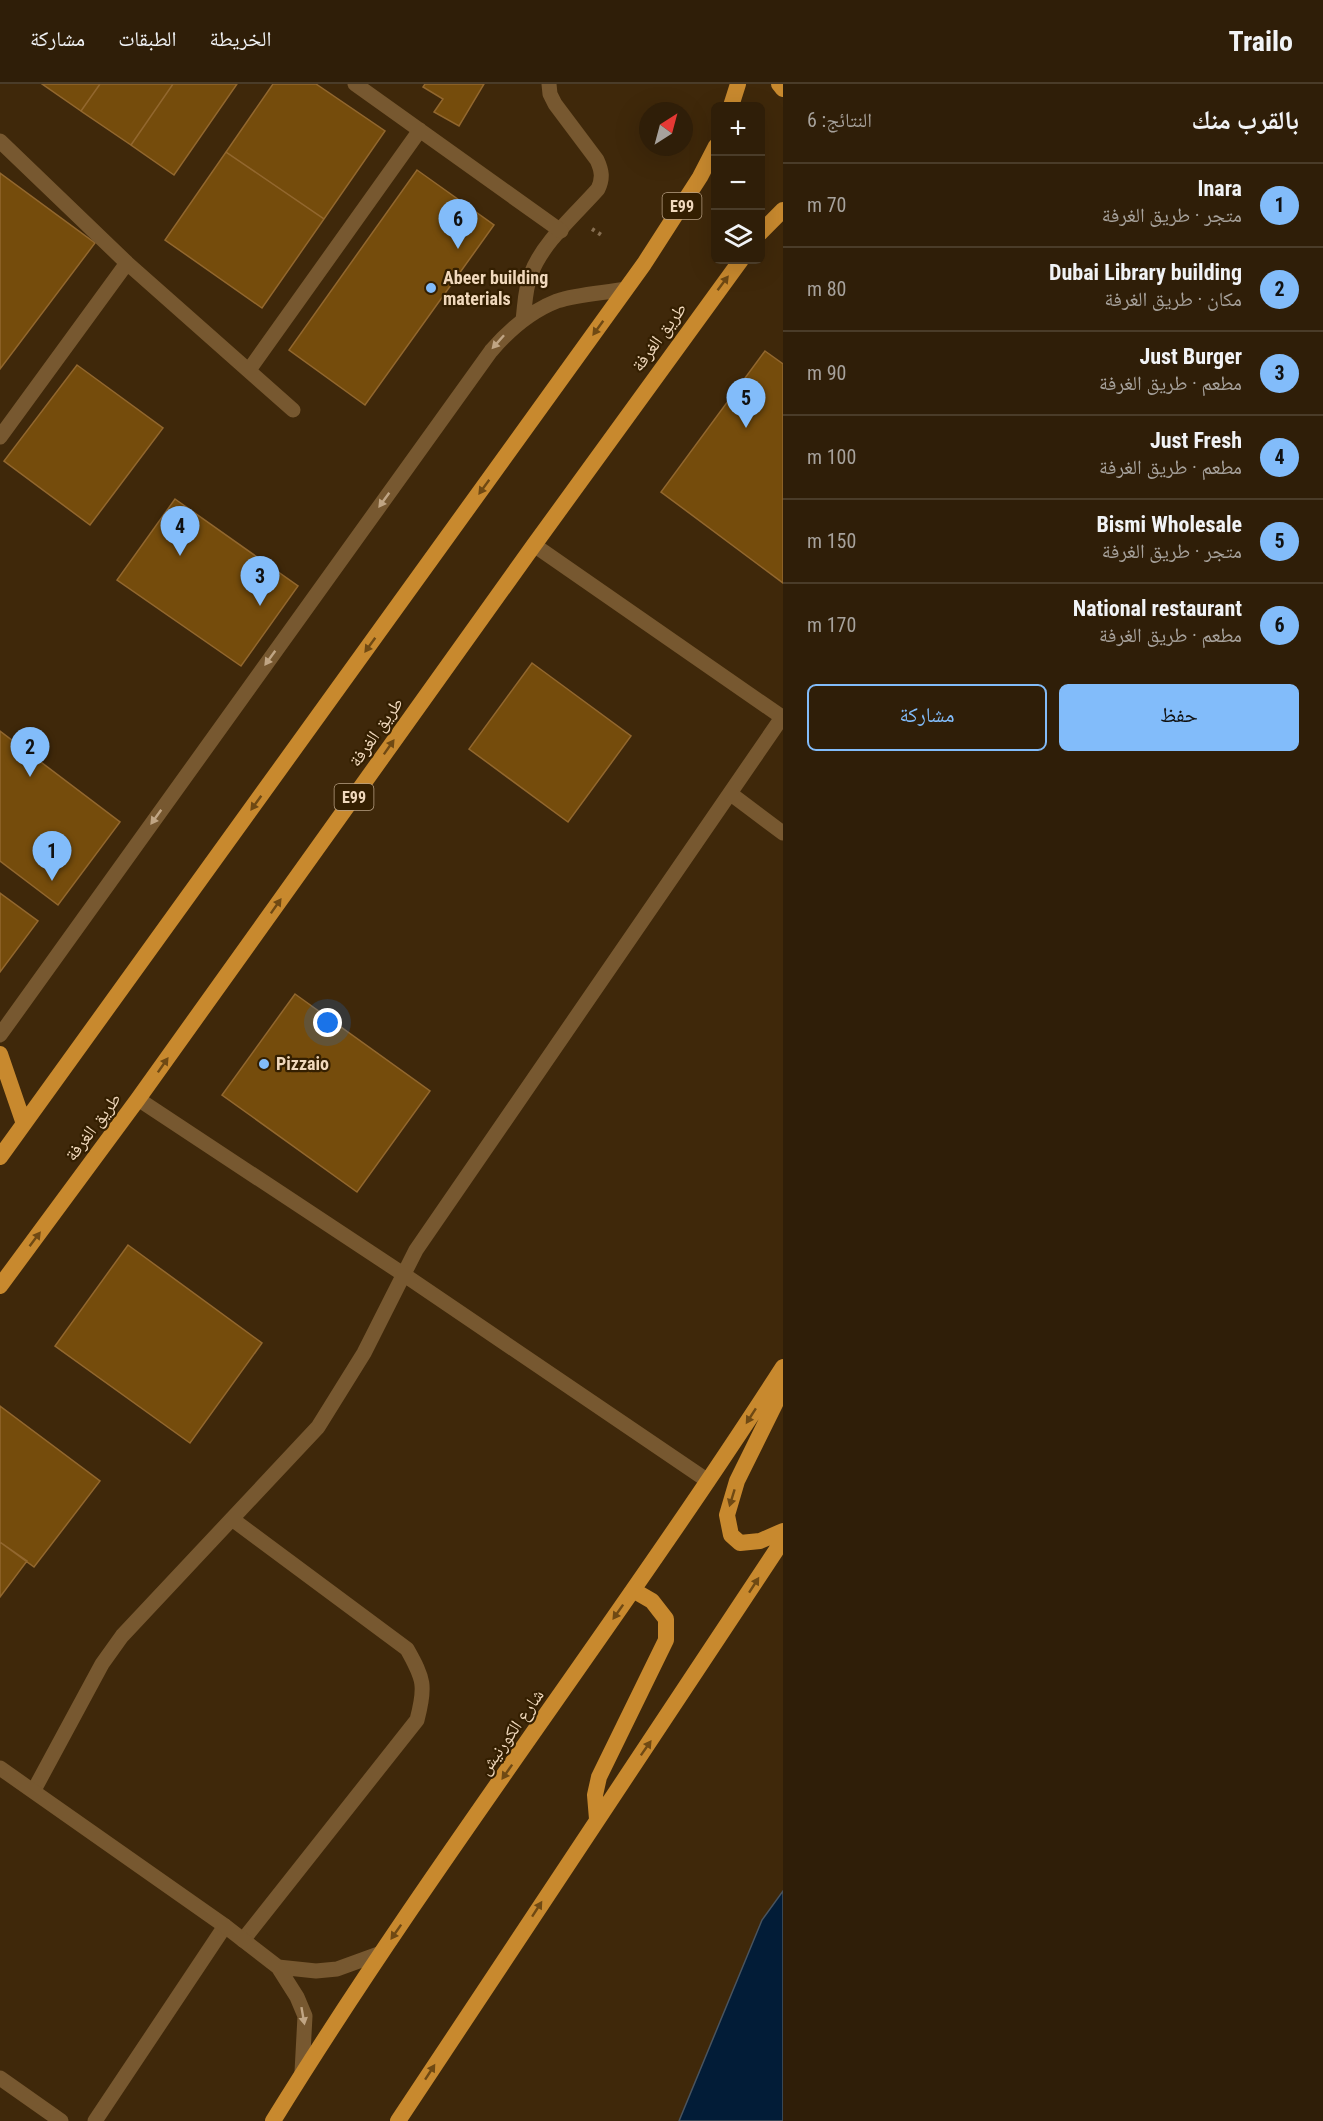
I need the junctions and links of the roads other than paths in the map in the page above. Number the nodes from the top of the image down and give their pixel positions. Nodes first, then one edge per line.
1 (355, 84) edge
2 (549, 84) edge
3 (738, 84) edge
4 (779, 84) edge
5 (783, 89) edge
6 (732, 102) edge
7 (420, 130) junction
8 (0, 141) edge
9 (711, 156) edge
10 (783, 210) edge
11 (765, 228) edge
12 (561, 231) junction
13 (127, 263) junction
14 (738, 264) edge
15 (626, 289) junction
16 (523, 320) junction
17 (249, 370) junction
18 (292, 410) dead end
19 (0, 437) edge
20 (534, 545) junction
21 (783, 717) edge
22 (731, 794) junction
23 (783, 833) edge
24 (0, 1035) edge
25 (0, 1054) edge
26 (138, 1099) junction
27 (24, 1124) junction
28 (0, 1157) edge
29 (403, 1275) junction
30 (0, 1286) edge
31 (783, 1367) edge
32 (783, 1388) edge
33 (708, 1481) junction
34 (232, 1519) junction
35 (783, 1531) edge
36 (783, 1540) edge
37 (633, 1590) junction
38 (0, 1768) edge
39 (34, 1790) junction
40 (597, 1819) junction
41 (225, 1926) junction
42 (243, 1940) junction
43 (381, 1953) junction
44 (278, 1967) junction
45 (302, 2072) junction
46 (0, 2078) edge
47 (62, 2121) edge
48 (95, 2121) edge
49 (273, 2121) edge
50 (398, 2121) edge

1 - 7 street
2 - 12 street
3 - 6 highway
4 - 5 highway
7 - 12 street
7 - 17 street
8 - 13 street
9 - 15 highway, E99
10 - 11 highway
12 - 16 street
13 - 17 street
13 - 19 street
20 -> 14 highway, طريق الغرفة / E99
15 - 16 street
15 -> 27 highway, E99
16 -> 24 street
17 - 18 street
20 - 21 street
26 -> 20 highway, طريق الغرفة / E99
21 - 22 street
22 - 23 street
22 - 29 street
25 - 27 highway
26 - 29 street
30 -> 26 highway, طريق الغرفة / E99
27 - 28 highway, E99
29 - 33 street
29 - 34 street
31 -> 33 highway, شارع الكورنيش
32 -> 35 highway
33 - 37 highway, شارع الكورنيش
34 - 39 street
34 - 42 street
40 -> 36 highway
37 - 40 highway
37 -> 43 highway, شارع الكورنيش
38 - 39 street
39 - 41 street
50 -> 40 highway
41 - 42 street
41 - 48 street
42 - 44 street
43 - 44 street
43 - 45 highway, شارع الكورنيش
44 -> 45 street
45 - 49 highway, شارع الكورنيش
46 - 47 street

